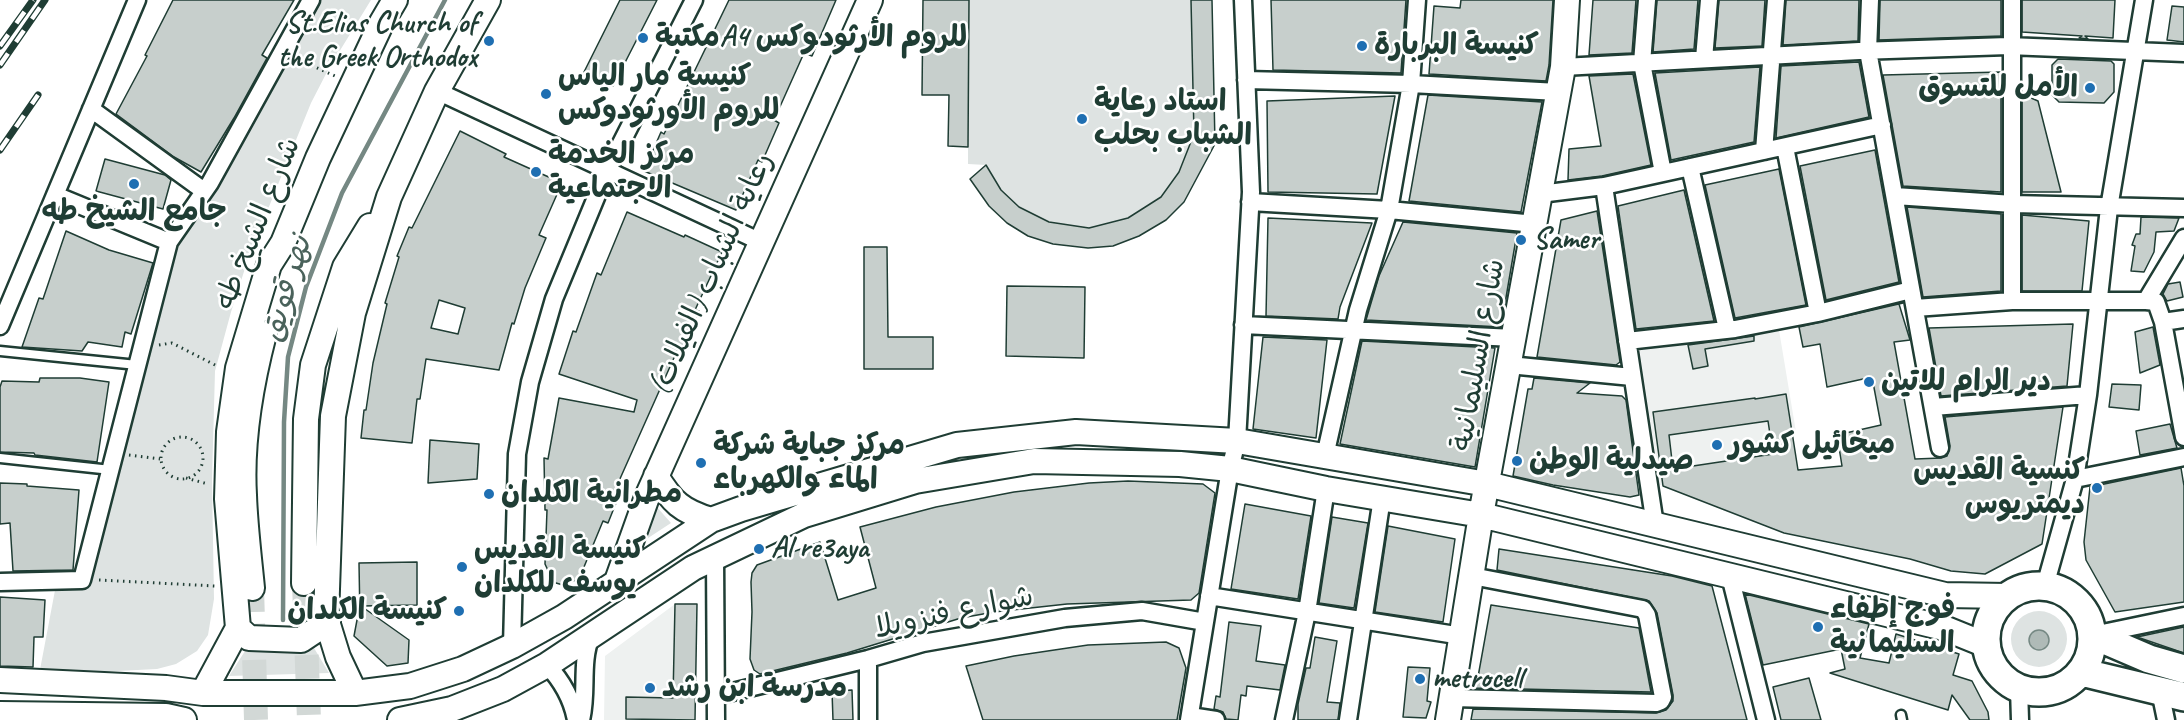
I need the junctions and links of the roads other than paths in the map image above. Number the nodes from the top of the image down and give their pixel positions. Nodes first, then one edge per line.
1 (137, 0) edge
2 (311, 0) edge
3 (394, 0) edge
4 (488, 0) edge
5 (694, 0) edge
6 (870, 0) edge
7 (1243, 0) edge
8 (1417, 0) edge
9 (1567, 0) edge
10 (1647, 0) edge
11 (1709, 0) edge
12 (1776, 0) edge
13 (1870, 0) edge
14 (2012, 0) edge
15 (2144, 0) edge
16 (2013, 46) junction
17 (1868, 51) junction
18 (2134, 52) junction
19 (2184, 53) edge
20 (1772, 56) junction
21 (1704, 59) junction
22 (1642, 63) junction
23 (1563, 67) junction
24 (1246, 80) junction
25 (1411, 84) junction
26 (437, 91) junction
27 (1558, 92) junction
28 (91, 108) junction
29 (1881, 125) junction
30 (1785, 147) junction
31 (1764, 151) junction
32 (1690, 167) junction
33 (607, 171) junction
34 (1663, 174) junction
35 (1604, 186) junction
36 (204, 191) junction
37 (1540, 194) junction
38 (55, 195) junction
39 (1894, 196) junction
40 (389, 197) junction
41 (1250, 202) junction
42 (2013, 204) junction
43 (2109, 208) junction
44 (2184, 208) edge
45 (1389, 210) junction
46 (1534, 224) junction
47 (2184, 238) edge
48 (169, 242) junction
49 (283, 243) junction
50 (761, 243) junction
51 (1911, 290) junction
52 (2099, 300) junction
53 (2012, 301) junction
54 (2146, 301) junction
55 (1915, 308) junction
56 (1818, 314) junction
57 (2184, 319) edge
58 (2163, 322) junction
59 (1243, 325) junction
60 (0, 326) edge
61 (1354, 329) junction
62 (1727, 329) junction
63 (1514, 338) junction
64 (1627, 341) junction
65 (0, 351) edge
66 (137, 365) junction
67 (1509, 365) junction
68 (1632, 377) junction
69 (2088, 395) junction
70 (1933, 408) junction
71 (2184, 437) edge
72 (1237, 441) junction
73 (1940, 448) dead end
74 (1325, 456) junction
75 (2184, 457) edge
76 (0, 458) edge
77 (1230, 469) junction
78 (111, 470) junction
79 (656, 476) junction
80 (2074, 479) junction
81 (1487, 484) junction
82 (1326, 489) junction
83 (1382, 498) junction
84 (1481, 515) junction
85 (711, 520) junction
86 (1655, 525) junction
87 (715, 556) junction
88 (1472, 576) junction
89 (1730, 576) junction
90 (617, 581) junction
91 (0, 582) edge
92 (304, 583) tunnel mouth
93 (2045, 586) junction
94 (243, 588) junction
95 (1209, 596) junction
96 (2008, 596) junction
97 (1307, 612) junction
98 (2184, 616) edge
99 (1364, 620) junction
100 (328, 622) junction
101 (1205, 622) junction
102 (238, 628) junction
103 (2092, 635) junction
104 (591, 636) junction
105 (1462, 636) junction
106 (513, 645) junction
107 (1986, 645) junction
108 (868, 659) junction
109 (548, 665) junction
110 (2184, 669) edge
111 (2081, 672) junction
112 (0, 680) edge
113 (2024, 689) junction
114 (203, 693) junction
115 (355, 693) junction
116 (2172, 694) edge
117 (716, 696) junction
118 (0, 697) edge
119 (1450, 709) edge
120 (0, 714) edge
121 (1190, 718) edge
122 (184, 720) edge
123 (400, 720) edge
124 (576, 720) edge
125 (581, 720) edge
126 (716, 720) edge
127 (868, 720) edge
128 (1216, 720) edge
129 (1284, 720) edge
130 (1348, 720) edge
131 (1766, 720) edge
132 (2020, 720) edge
133 (2030, 720) edge
134 (2166, 720) edge

1 - 28 street
2 - 36 street
3 - 49 main road, شارع الشيخ طه
4 - 26 main road
5 - 33 street
6 - 50 main road, رعاية الشباب (الفيلات)
7 - 24 street
8 - 25 street
9 - 23 main road, شارع السليمانية
10 - 22 street
11 - 21 street
12 - 20 street
13 - 17 street
14 - 16 street
15 - 18 street
16 - 17 street
16 - 18 street
16 - 42 street
17 - 20 street
17 - 29 street
18 - 19 street
18 - 43 street
20 - 21 street
20 - 31 street
21 - 22 street
22 - 23 street
22 - 34 street
23 - 27 main road, شارع السليمانية
24 - 25 street
24 - 41 street
25 - 27 street
25 - 45 street
26 - 33 street
26 - 40 main road
27 - 37 main road, شارع السليمانية
28 - 36 street
28 - 38 street
29 - 30 street
29 - 39 street
30 - 31 street
30 - 56 street
31 - 32 street
32 - 34 street
32 - 62 street
33 - 50 street
33 - 106 street
34 - 35 street
35 - 37 street
35 - 64 street
36 - 48 street
37 - 46 main road, شارع السليمانية
38 - 48 street
38 - 60 street
39 - 42 street
39 - 51 street
40 - 92 main road
40 - 100 main road
41 - 45 street
41 - 59 street
42 - 43 street
42 - 53 street
43 - 44 street
43 - 52 street
45 - 46 street
45 - 61 street
46 - 63 main road, شارع السليمانية
47 - 54 street
48 - 66 street
49 - 94 main road
49 - 94 main road, شارع الشيخ طه
50 - 79 main road, رعاية الشباب (الفيلات)
51 - 55 street
51 - 56 street
52 - 53 street
52 - 54 street
52 - 69 street
53 - 55 street
54 - 58 street
55 - 70 street
56 - 62 street
57 - 58 street
58 - 71 street
59 - 61 street
59 - 72 street
61 - 63 street
61 - 74 street
62 - 64 street
63 - 67 main road, شارع السليمانية
64 - 68 street
65 - 66 lane
66 - 78 street
67 - 68 street
67 - 81 main road, شارع السليمانية
68 - 86 street
69 - 70 street
69 - 80 street
70 - 73 street
72 - 74 main road
72 - 77 street
72 - 85 main road
74 - 81 main road
75 - 80 street
76 - 78 lane
77 - 82 main road
77 - 87 main road
77 - 95 street
78 - 91 street
79 - 85 main road
79 - 90 main road, رعاية الشباب (الفيلات)
80 - 93 street
81 - 84 main road, شارع السليمانية
81 - 86 main road
82 - 83 main road
82 - 97 street
83 - 84 main road
83 - 99 street
84 - 88 main road, شارع السليمانية
84 - 89 main road
85 - 90 main road
86 - 96 main road
87 - 104 main road
87 - 117 street
88 - 105 main road, شارع السليمانية
88 - 119 street
89 - 107 main road
89 - 131 street
90 - 106 main road
93 - 96 main road
93 - 103 main road
94 - 102 main road, شارع الشيخ طه
95 - 97 street
95 - 101 street
96 - 107 main road
97 - 99 street
97 - 129 street
98 - 103 street
99 - 105 street
99 - 130 street
100 - 102 main road
100 - 115 main road
101 - 108 street, شوارع فنزويلا
101 - 121 street
102 - 114 main road
103 - 110 main road
103 - 111 main road
104 - 109 main road
104 - 125 street
105 - 119 main road, شارع السليمانية
106 - 115 main road
107 - 113 main road
108 - 117 street, شوارع فنزويلا
108 - 127 street
109 - 123 main road
109 - 124 street
111 - 113 main road
111 - 116 main road
112 - 114 main road
113 - 132 street
113 - 133 street
114 - 115 main road
114 - 118 main road
116 - 134 street
117 - 126 street
120 - 122 main road
121 - 128 street

